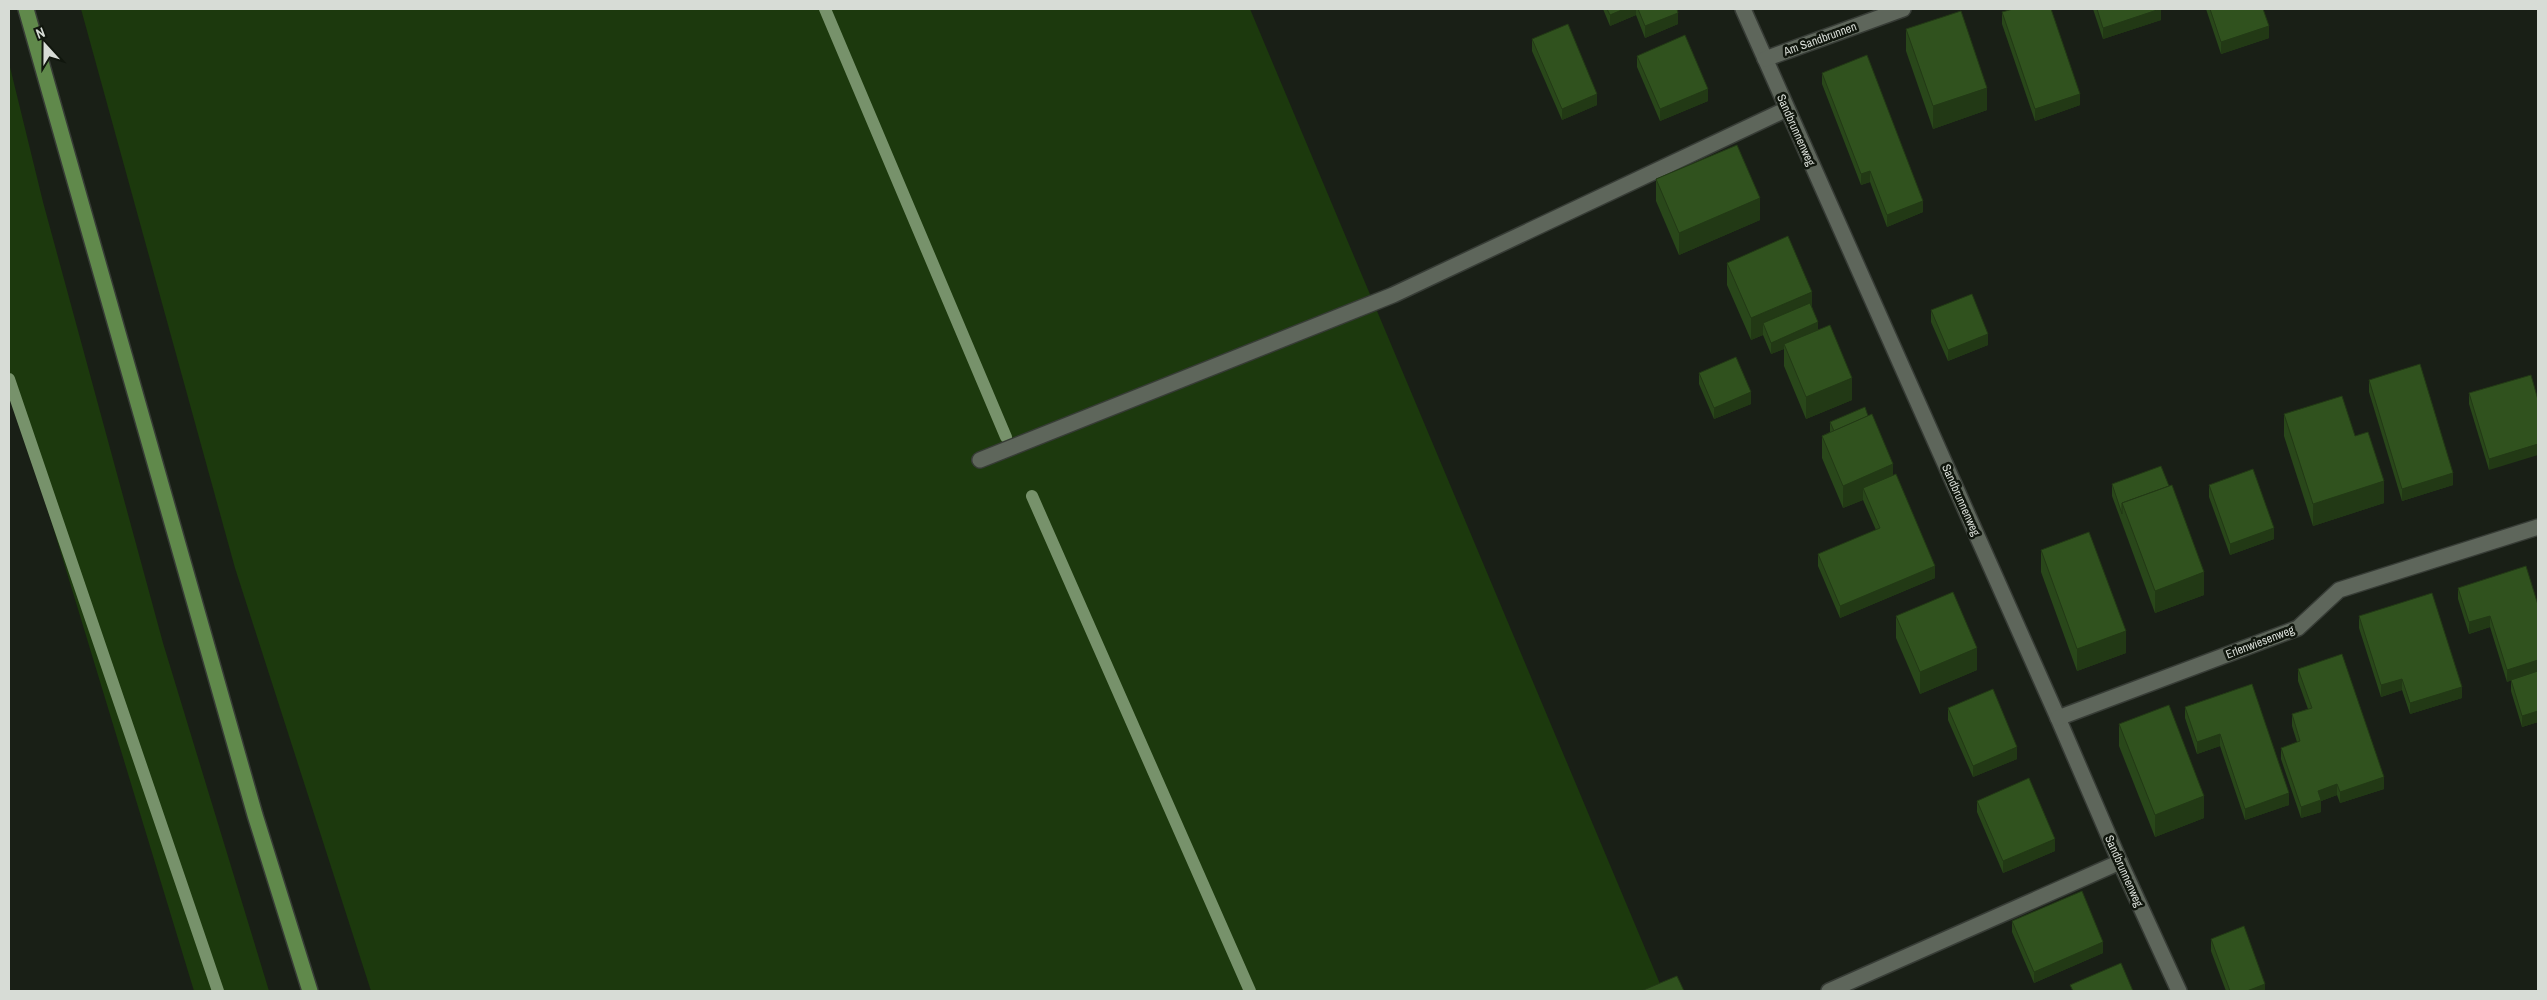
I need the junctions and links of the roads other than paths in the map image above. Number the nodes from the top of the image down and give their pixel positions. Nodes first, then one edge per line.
1 (26, 9) edge
2 (1743, 9) edge
3 (1903, 9) edge
4 (1765, 59) junction
5 (1787, 110) junction
6 (980, 460) dead end
7 (2538, 527) edge
8 (2058, 718) junction
9 (2120, 862) junction
10 (310, 991) edge
11 (1829, 991) edge
12 (2179, 991) edge

1 - 10 main road
2 - 4 street, Sandbrunnenweg
3 - 4 street, Am Sandbrunnen
4 - 5 street, Sandbrunnenweg
5 - 6 street
5 - 8 street, Sandbrunnenweg
7 - 8 street, Erlenwiesenweg
8 - 9 street, Sandbrunnenweg
9 - 11 street
9 - 12 street, Sandbrunnenweg

